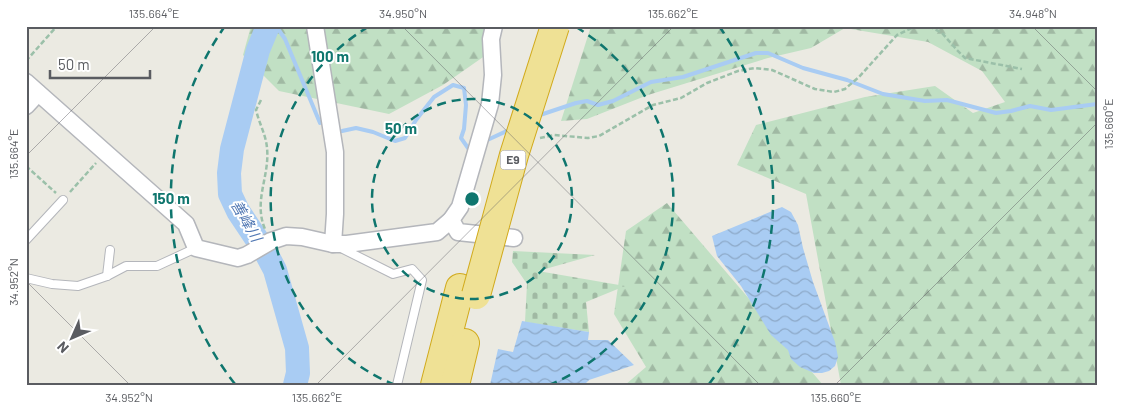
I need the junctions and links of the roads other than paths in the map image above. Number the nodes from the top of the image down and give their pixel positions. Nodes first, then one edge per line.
1 (315, 26) edge
2 (494, 26) edge
3 (535, 26) edge
4 (555, 26) edge
5 (32, 88) edge
6 (26, 106) edge
7 (63, 200) road end
8 (451, 220) junction
9 (514, 238) dead end
10 (26, 240) edge
11 (333, 244) junction
12 (196, 248) junction
13 (110, 250) dead end
14 (107, 276) junction
15 (26, 278) edge
16 (468, 292) junction
17 (397, 385) edge
18 (435, 385) edge
19 (455, 385) edge

1 - 11 street
2 - 8 street
3 - 16 highway, E9
4 - 16 highway, E9, bridge
5 - 6 street
5 - 12 street
7 - 10 lane
8 - 9 street
8 - 11 street
11 - 12 street
11 - 17 lane
12 - 14 lane
13 - 14 lane
14 - 15 lane
16 - 18 highway, E9
16 - 19 highway, E9

